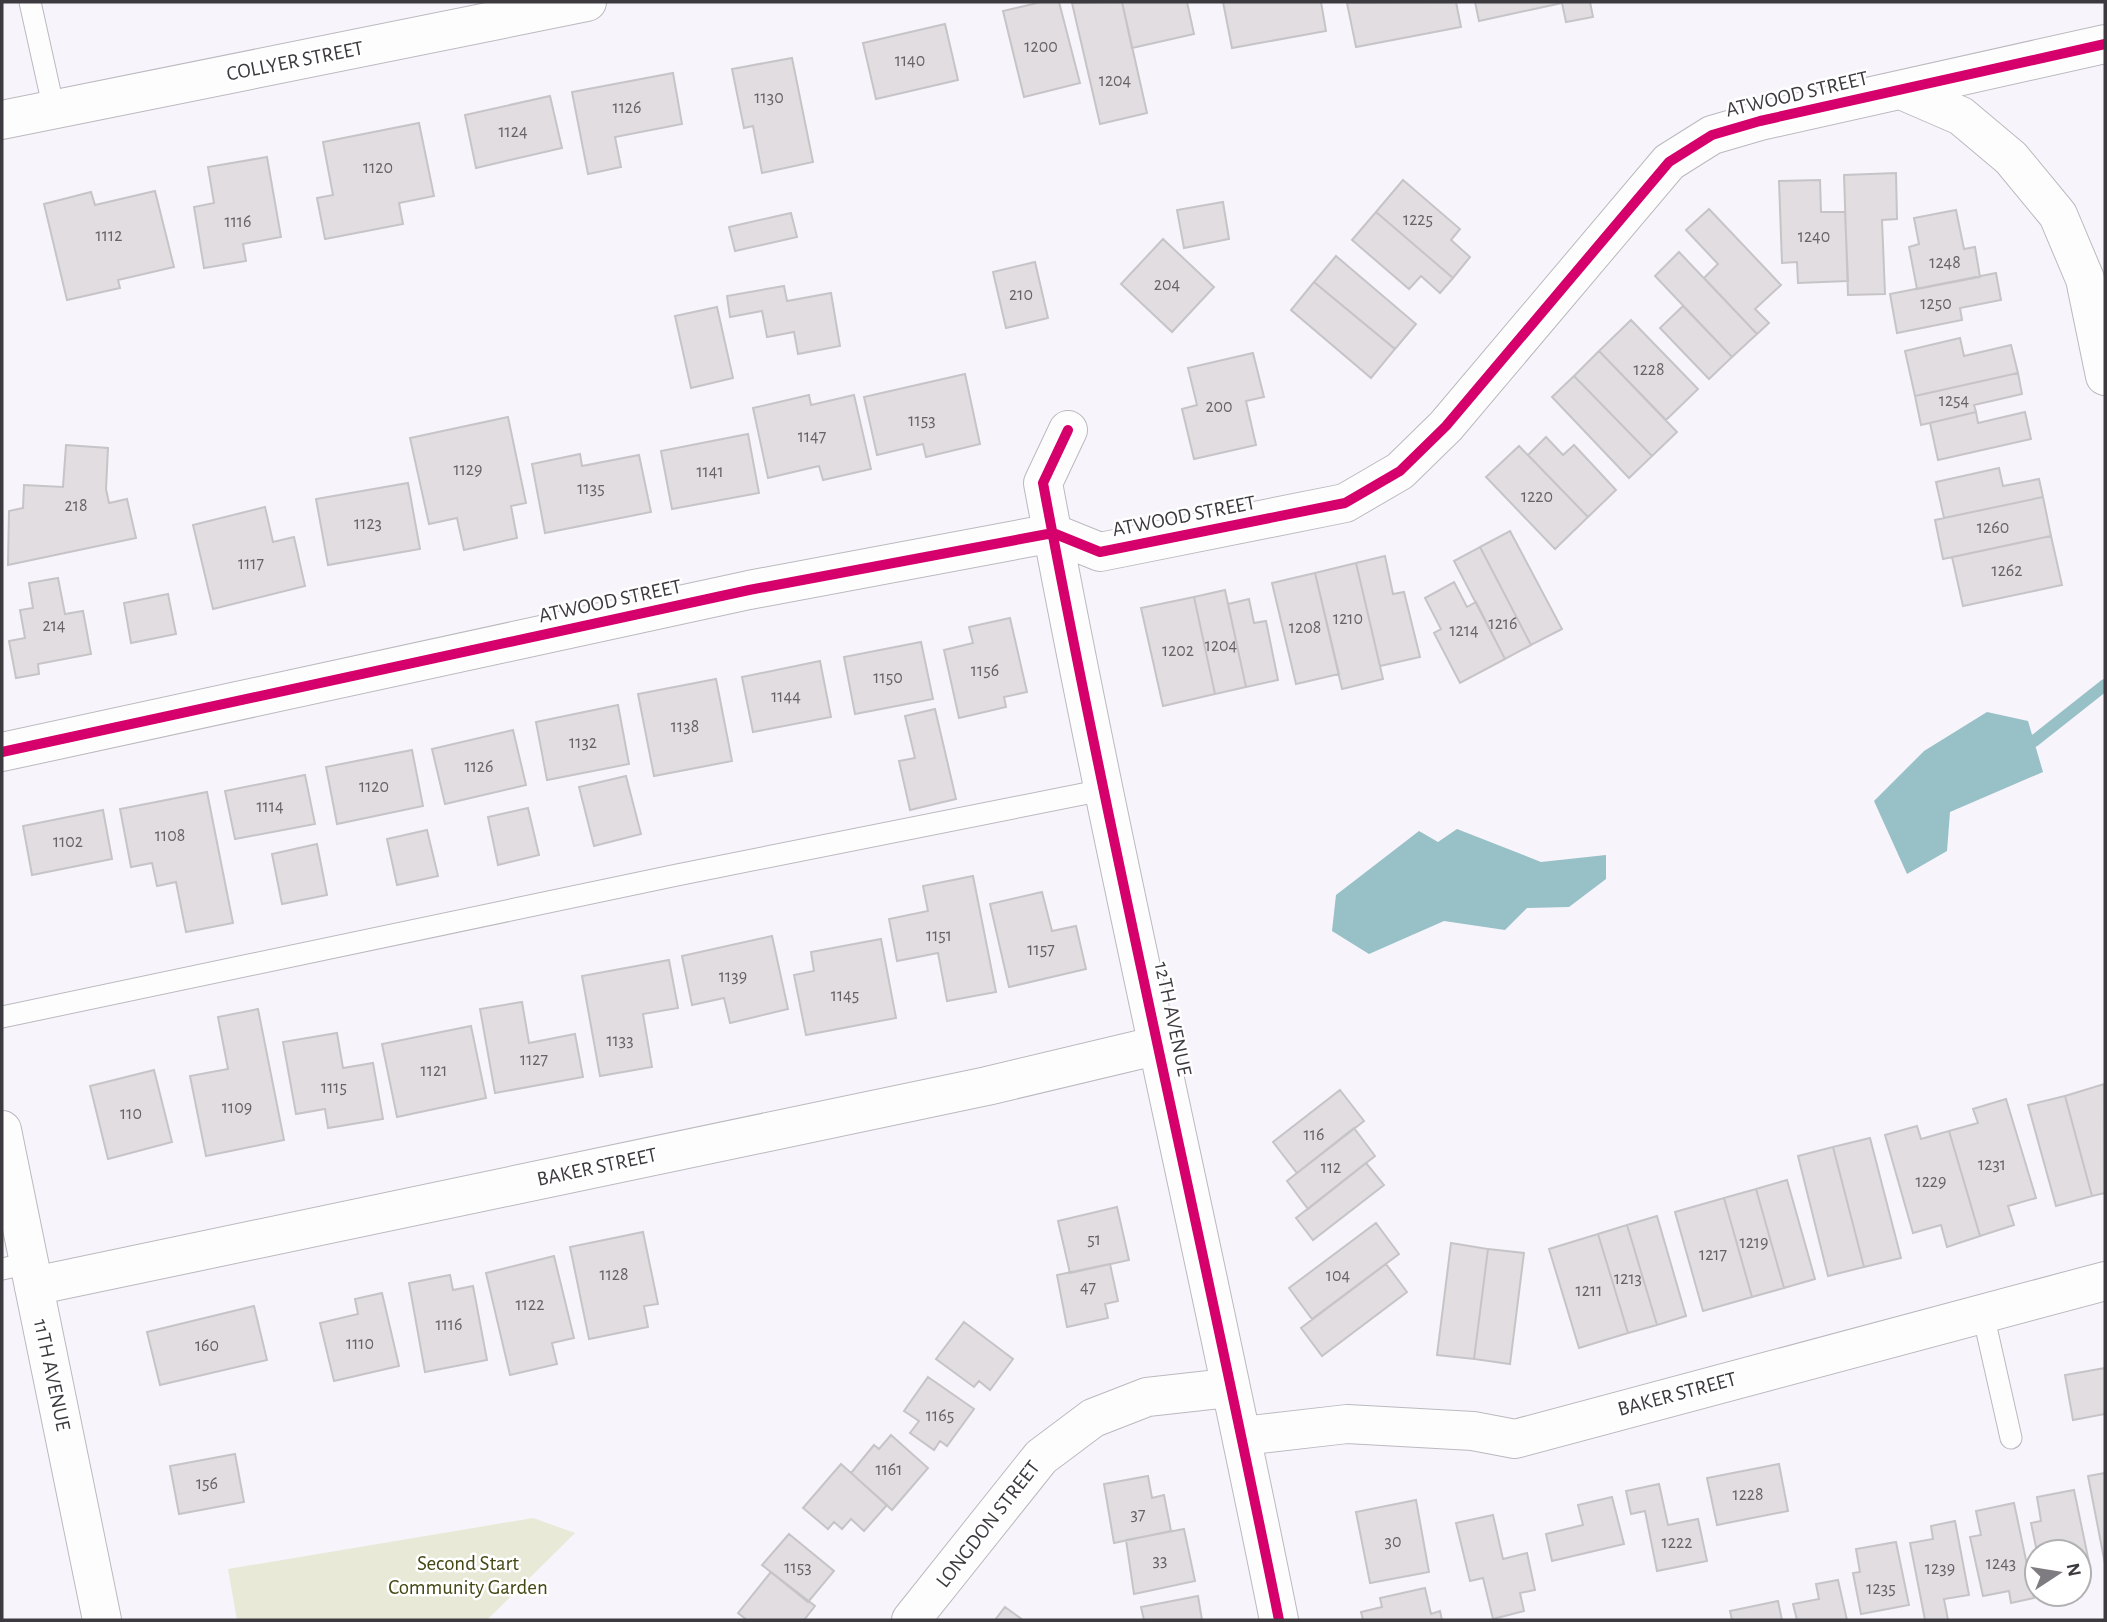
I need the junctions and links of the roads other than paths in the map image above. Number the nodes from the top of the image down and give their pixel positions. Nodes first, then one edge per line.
1 (30, 2) edge
2 (587, 2) edge
3 (2105, 44) edge
4 (1900, 90) junction
5 (54, 110) junction
6 (2, 120) edge
7 (2105, 376) edge
8 (1068, 430) dead end
9 (1053, 533) junction
10 (2, 752) edge
11 (1103, 790) junction
12 (2, 1017) edge
13 (1159, 1045) junction
14 (2, 1130) edge
15 (22, 1273) edge
16 (2105, 1281) edge
17 (1983, 1314) junction
18 (1228, 1388) junction
19 (1242, 1436) junction
20 (2011, 1437) dead end
21 (102, 1620) edge
22 (911, 1620) edge
23 (1279, 1620) edge

1 - 5 lane
2 - 5 street, COLLYER STREET
3 - 4 street, ATWOOD STREET
4 - 7 street
4 - 9 street, ATWOOD STREET
5 - 6 street, COLLYER STREET
8 - 9 street, 12TH AVENUE
9 - 10 street, ATWOOD STREET
9 - 11 street, 12TH AVENUE
11 - 12 lane
11 - 13 street, 12TH AVENUE
13 - 15 street, BAKER STREET
13 - 18 street, 12TH AVENUE
14 - 15 street, 11TH AVENUE
15 - 21 street, 11TH AVENUE
16 - 17 street, BAKER STREET
17 - 19 street, BAKER STREET
17 - 20 lane
18 - 19 street, 12TH AVENUE
18 - 22 street, LONGDON STREET
19 - 23 street, 12TH AVENUE

